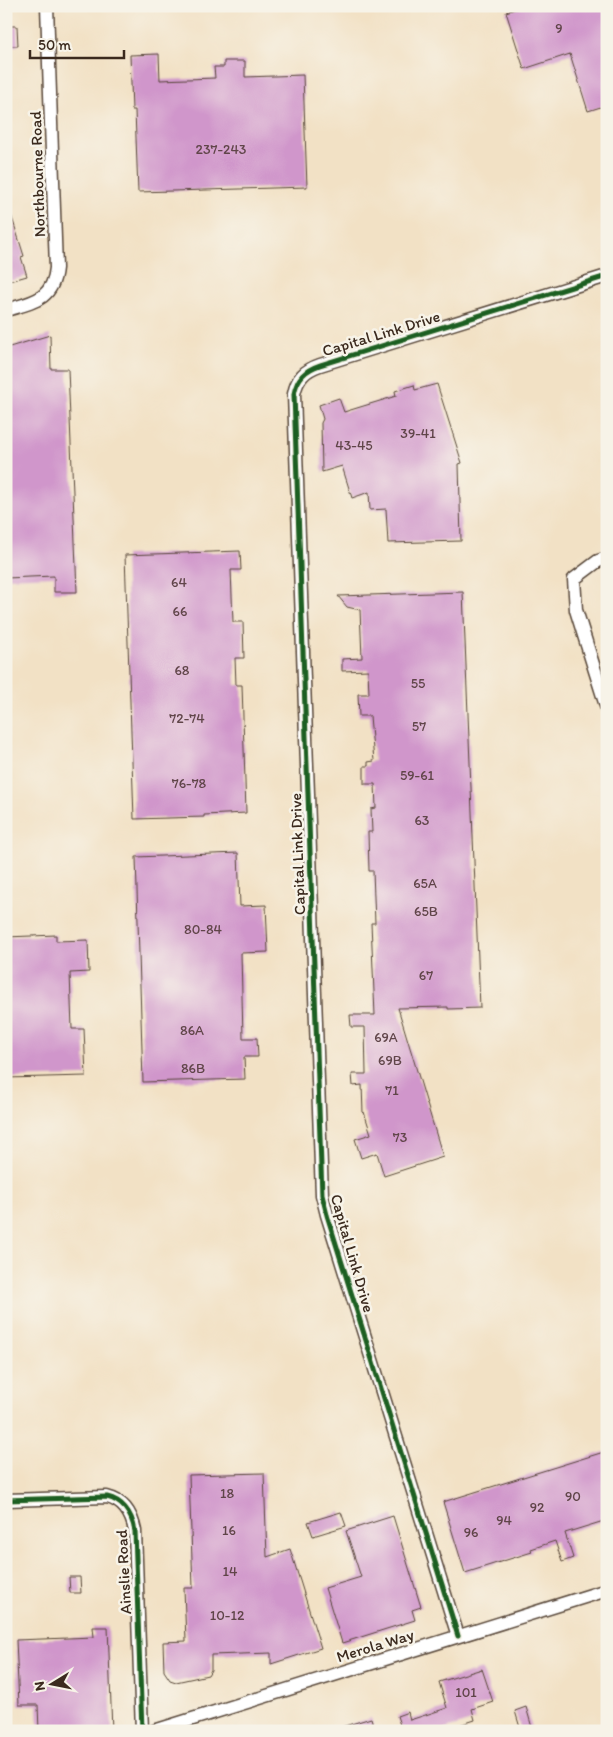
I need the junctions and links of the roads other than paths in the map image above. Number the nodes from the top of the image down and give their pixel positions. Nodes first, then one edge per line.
1 (47, 6) edge
2 (607, 276) edge
3 (6, 310) edge
4 (607, 558) edge
5 (607, 709) edge
6 (6, 1500) edge
7 (607, 1590) edge
8 (458, 1636) junction
9 (142, 1731) edge
10 (154, 1731) edge

1 - 3 street, Northbourne Road
2 - 8 street, Capital Link Drive
4 - 5 street
6 - 9 street, Ainslie Road
7 - 8 street, Merola Way
8 - 10 street, Merola Way

